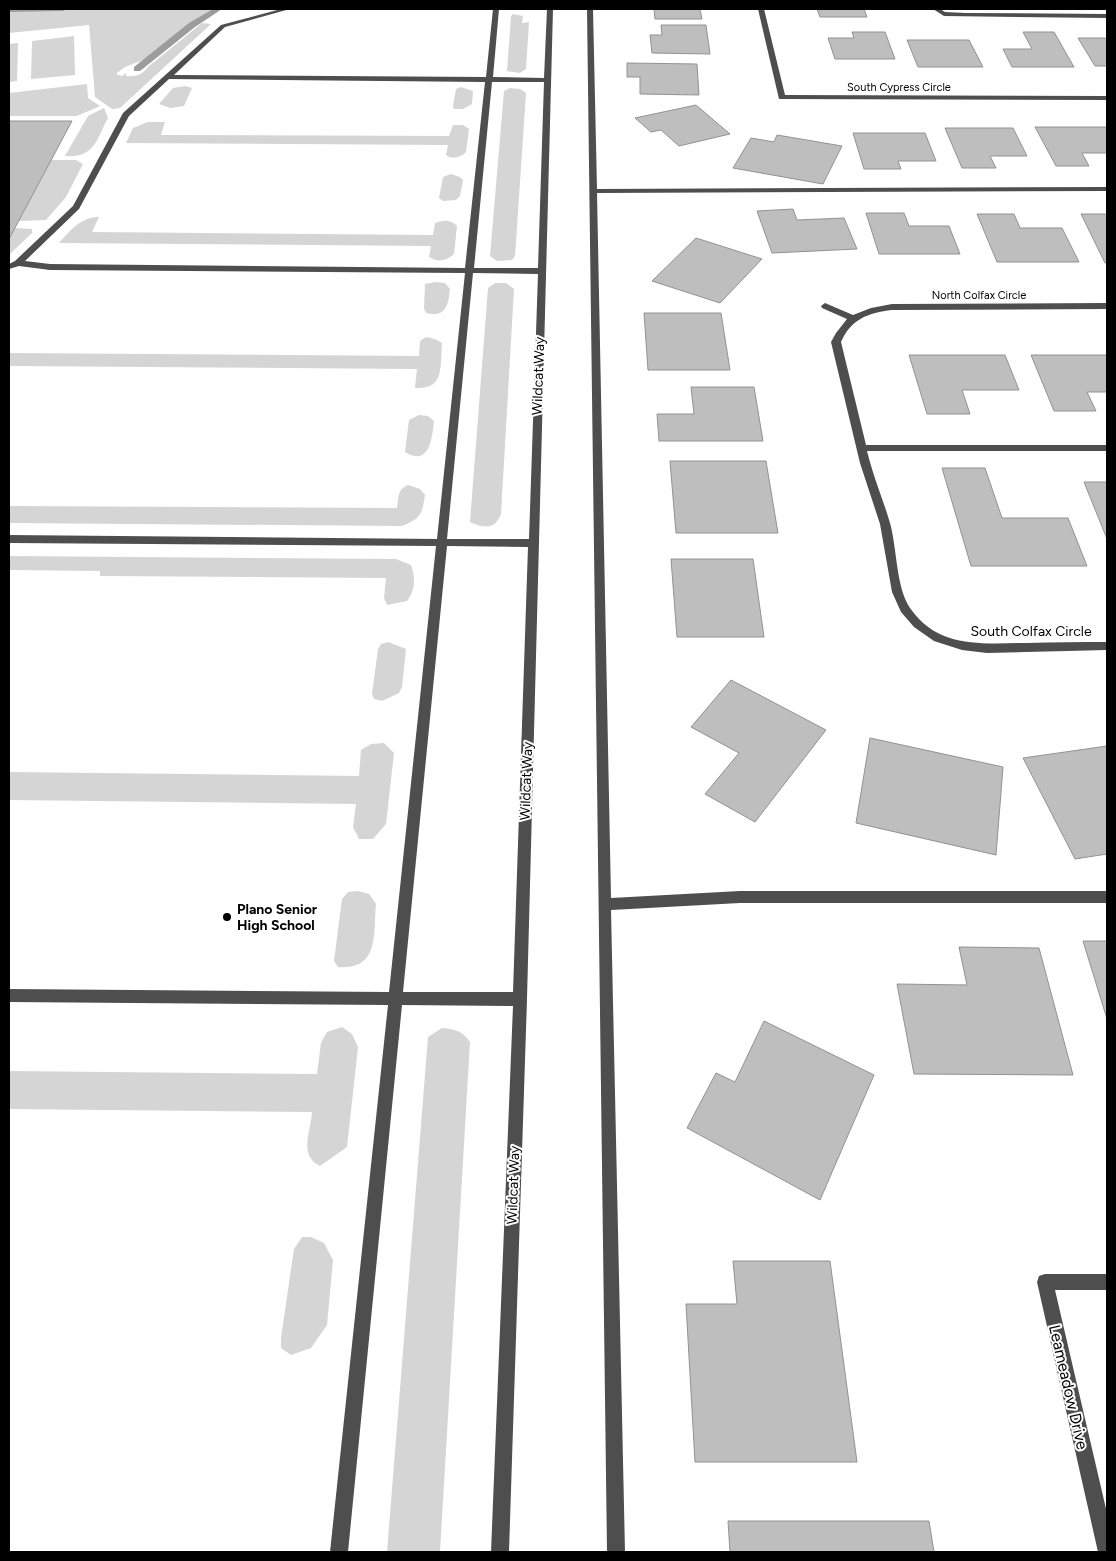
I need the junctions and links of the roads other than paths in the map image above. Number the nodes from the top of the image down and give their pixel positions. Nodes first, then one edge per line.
1 (287, 9) edge
2 (496, 9) edge
3 (550, 9) edge
4 (590, 9) edge
5 (760, 9) edge
6 (936, 9) edge
7 (1107, 16) edge
8 (168, 76) junction
9 (489, 79) junction
10 (548, 80) junction
11 (1107, 98) edge
12 (1107, 189) edge
13 (592, 191) junction
14 (18, 263) junction
15 (9, 267) edge
16 (470, 270) junction
17 (542, 271) junction
18 (825, 306) dead end
19 (1107, 306) edge
20 (852, 318) junction
21 (862, 448) junction
22 (1107, 448) edge
23 (9, 539) edge
24 (442, 542) junction
25 (533, 543) junction
26 (1107, 646) edge
27 (1107, 897) edge
28 (604, 904) junction
29 (9, 996) edge
30 (395, 999) junction
31 (520, 999) junction
32 (1107, 1282) edge
33 (339, 1552) edge
34 (500, 1552) edge
35 (616, 1552) edge
36 (1107, 1552) edge

1 - 8 street
2 - 9 street
3 - 10 street, Wildcat Way
4 - 13 street
5 - 11 street, South Cypress Circle
6 - 7 street
8 - 9 street
8 - 14 street
9 - 10 street
9 - 16 street
10 - 17 street, Wildcat Way
12 - 13 street
13 - 28 street
14 - 15 street
14 - 16 street
16 - 17 street
16 - 24 street
17 - 25 street, Wildcat Way
18 - 20 street
19 - 20 street, North Colfax Circle
20 - 21 street
21 - 22 street
21 - 26 street, South Colfax Circle
23 - 24 street
24 - 25 street
24 - 30 street
25 - 31 street, Wildcat Way
27 - 28 street
28 - 35 street
29 - 30 street
30 - 31 street
30 - 33 street
31 - 34 street, Wildcat Way
32 - 36 street, Leameadow Drive

